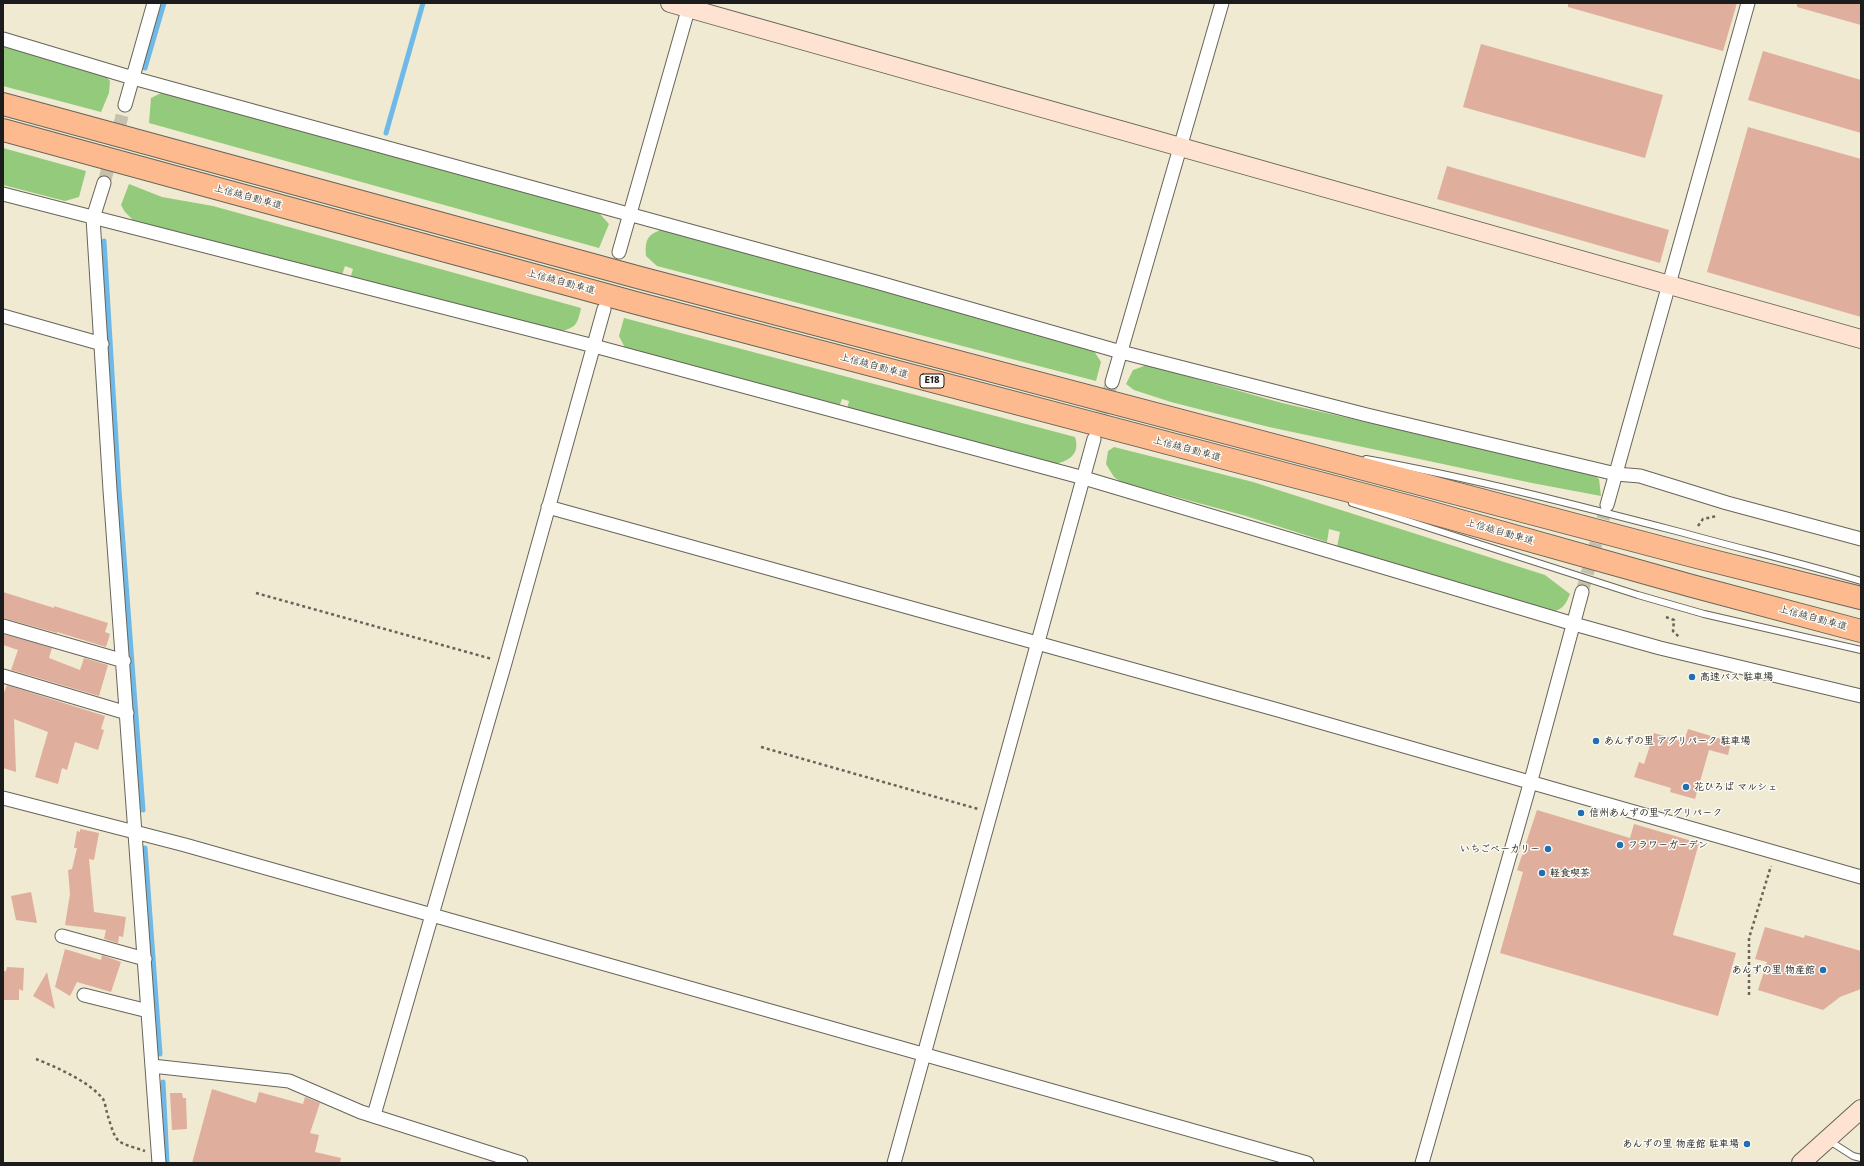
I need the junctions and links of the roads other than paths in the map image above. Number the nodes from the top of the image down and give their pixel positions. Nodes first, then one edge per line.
1 (154, 3) edge
2 (670, 3) edge
3 (1222, 3) edge
4 (1748, 3) edge
5 (689, 6) edge
6 (3, 40) edge
7 (133, 78) junction
8 (3, 104) edge
9 (125, 105) tunnel mouth
10 (3, 130) edge
11 (1181, 147) junction
12 (104, 183) tunnel mouth
13 (3, 194) edge
14 (631, 215) junction
15 (94, 218) junction
16 (619, 252) dead end
17 (1667, 285) junction
18 (604, 309) dead end
19 (3, 316) edge
20 (1861, 339) edge
21 (102, 344) junction
22 (594, 346) junction
23 (1121, 352) junction
24 (1112, 382) tunnel mouth
25 (1229, 434) junction
26 (1094, 439) tunnel mouth
27 (1323, 451) dead end
28 (1362, 458) dead end
29 (1223, 459) junction
30 (1616, 474) junction
31 (1084, 478) junction
32 (1311, 488) dead end
33 (1348, 501) dead end
34 (1606, 505) tunnel mouth
35 (548, 507) junction
36 (1861, 539) edge
37 (1861, 581) edge
38 (1582, 592) tunnel mouth
39 (1861, 598) edge
40 (1574, 624) junction
41 (3, 626) edge
42 (1861, 631) edge
43 (1038, 644) junction
44 (1861, 650) edge
45 (124, 661) junction
46 (3, 676) edge
47 (1861, 696) edge
48 (127, 713) junction
49 (1530, 784) junction
50 (3, 798) edge
51 (136, 832) junction
52 (1861, 877) edge
53 (432, 915) junction
54 (62, 936) dead end
55 (145, 959) junction
56 (84, 995) dead end
57 (148, 1011) junction
58 (924, 1055) junction
59 (152, 1066) junction
60 (1861, 1109) edge
61 (374, 1115) junction
62 (1827, 1139) junction
63 (1861, 1158) edge
64 (159, 1159) edge
65 (521, 1163) edge
66 (894, 1163) edge
67 (1307, 1163) edge
68 (1422, 1163) edge
69 (1801, 1163) edge

1 - 7 street
2 - 5 street
3 - 11 street
4 - 17 street
5 - 11 street
5 - 14 street
6 - 7 street
7 - 9 street
7 - 14 street
8 - 25 highway
10 - 29 highway, 上信越自動車道 / E18
11 - 17 street
11 - 23 street
12 - 15 street
13 - 15 street
14 - 16 street
14 - 23 street
15 - 21 street
15 - 22 street
17 - 20 street
17 - 30 street
18 - 22 street
19 - 21 street
21 - 45 street
22 - 31 street
22 - 35 street
23 - 24 street
23 - 30 street
25 - 27 lane
25 - 39 highway
26 - 31 street
28 - 37 lane
29 - 32 lane
29 - 42 highway, 上信越自動車道 / E18
30 - 34 street
30 - 36 street
31 - 40 street
31 - 43 street
33 - 44 lane
35 - 43 street
35 - 53 street
38 - 40 street
40 - 47 street
40 - 49 street
41 - 45 street
43 - 49 street
43 - 58 street
45 - 48 street
46 - 48 street
48 - 51 street
49 - 52 street
49 - 68 street
50 - 51 street
51 - 53 street
51 - 55 street
53 - 58 street
53 - 61 street
54 - 55 street
55 - 57 street
56 - 57 street
57 - 59 street
58 - 66 street
58 - 67 street
59 - 61 street
59 - 64 street
60 - 62 street
61 - 65 street
62 - 63 lane
62 - 69 street

